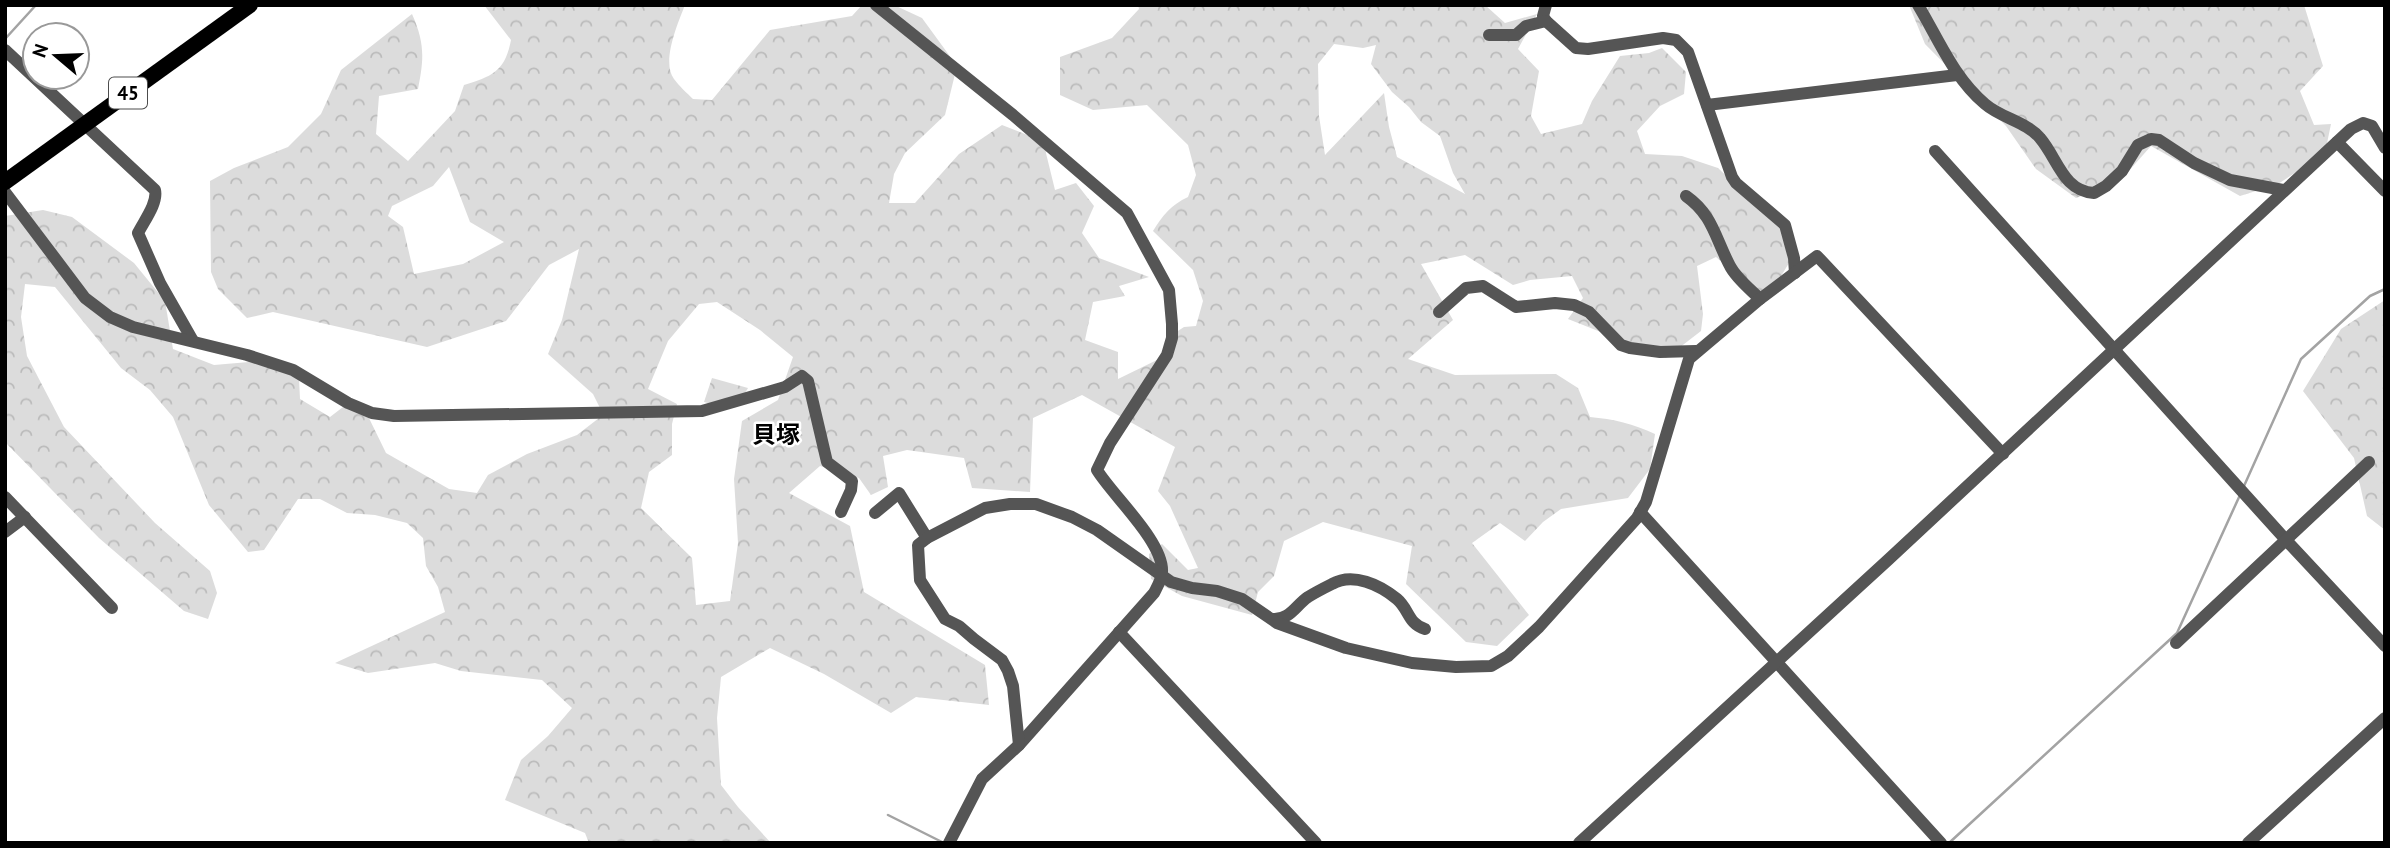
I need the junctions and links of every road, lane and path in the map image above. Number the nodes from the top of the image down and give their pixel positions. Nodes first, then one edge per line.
1 (250, 5) edge
2 (876, 5) edge
3 (1546, 5) edge
4 (1919, 5) edge
5 (1546, 21) junction
6 (1489, 35) dead end
7 (5, 50) edge
8 (1957, 75) junction
9 (1707, 105) junction
10 (86, 123) junction
11 (2337, 142) junction
12 (2385, 148) edge
13 (1935, 151) dead end
14 (5, 182) edge
15 (2283, 190) junction
16 (2385, 191) edge
17 (5, 192) edge
18 (1686, 196) dead end
19 (1795, 273) junction
20 (1760, 299) junction
21 (1439, 312) dead end
22 (193, 341) junction
23 (2114, 350) junction
24 (1696, 351) junction
25 (2003, 454) junction
26 (2370, 462) dead end
27 (5, 497) edge
28 (841, 512) dead end
29 (1640, 512) junction
30 (875, 513) dead end
31 (25, 517) junction
32 (5, 532) edge
33 (927, 538) junction
34 (2286, 540) junction
35 (1162, 574) junction
36 (113, 608) dead end
37 (1273, 619) junction
38 (1425, 629) dead end
39 (1119, 632) junction
40 (2176, 643) dead end
41 (2385, 646) edge
42 (1777, 662) junction
43 (2385, 718) edge
44 (1019, 745) junction
45 (949, 843) edge
46 (1316, 843) edge
47 (1579, 843) edge
48 (1941, 843) edge
49 (2248, 843) edge

1 - 10 main road, 45
2 - 35 street
3 - 5 street
4 - 8 street
5 - 6 street
5 - 9 street
7 - 10 street
8 - 9 street
8 - 15 street
9 - 19 street
10 - 14 main road, 45
10 - 22 street
11 - 12 street
11 - 15 street
11 - 16 street
13 - 23 street
15 - 23 street
17 - 22 street
18 - 20 street
19 - 20 street
19 - 25 street
20 - 24 street
21 - 24 street
22 - 28 street
23 - 25 street
23 - 34 street
24 - 29 street
25 - 42 street
26 - 34 street
27 - 31 street
29 - 37 street
29 - 42 street
30 - 33 street
31 - 32 street
31 - 36 street
33 - 35 street
33 - 44 street
34 - 40 street
34 - 41 street
35 - 37 street
35 - 39 street
37 - 38 street
39 - 44 street
39 - 46 street
42 - 47 street
42 - 48 street
43 - 49 street
44 - 45 street

